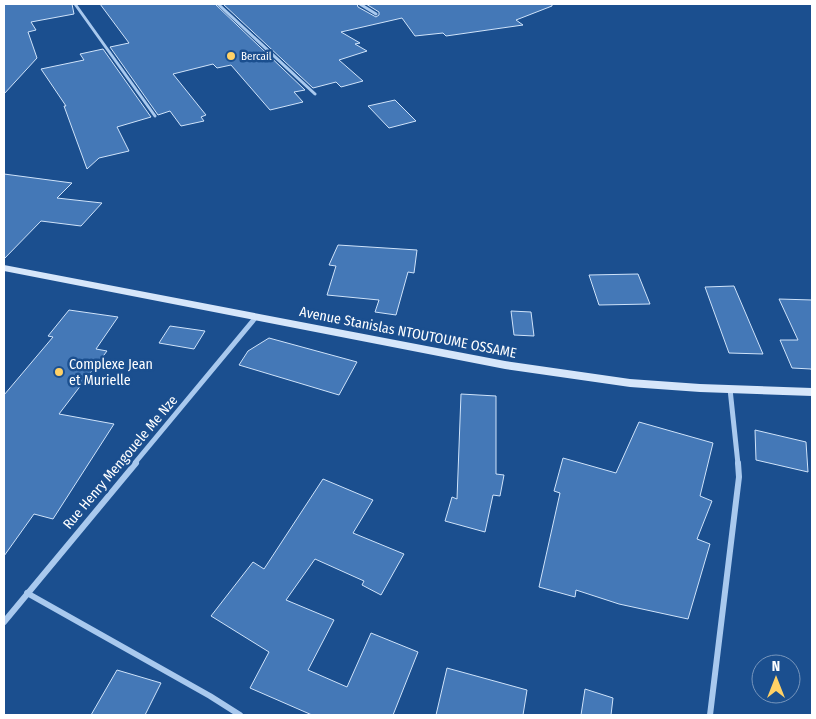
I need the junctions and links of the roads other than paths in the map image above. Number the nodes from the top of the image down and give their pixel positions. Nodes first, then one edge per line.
1 (75, 4) edge
2 (218, 4) edge
3 (360, 4) edge
4 (376, 14) dead end
5 (315, 94) dead end
6 (155, 116) dead end
7 (4, 268) edge
8 (256, 317) junction
9 (730, 390) junction
10 (812, 392) edge
11 (28, 593) junction
12 (4, 622) edge
13 (240, 715) edge
14 (710, 715) edge

1 - 6 street
2 - 5 street
3 - 4 street
7 - 8 street, Avenue Stanislas NTOUTOUME OSSAME
8 - 9 street, Avenue Stanislas NTOUTOUME OSSAME
8 - 11 street, Rue Henry Mengouele Me Nze
9 - 10 street, Avenue Stanislas NTOUTOUME OSSAME
9 - 14 street
11 - 12 street, Rue Henry Mengouele Me Nze
11 - 13 street

